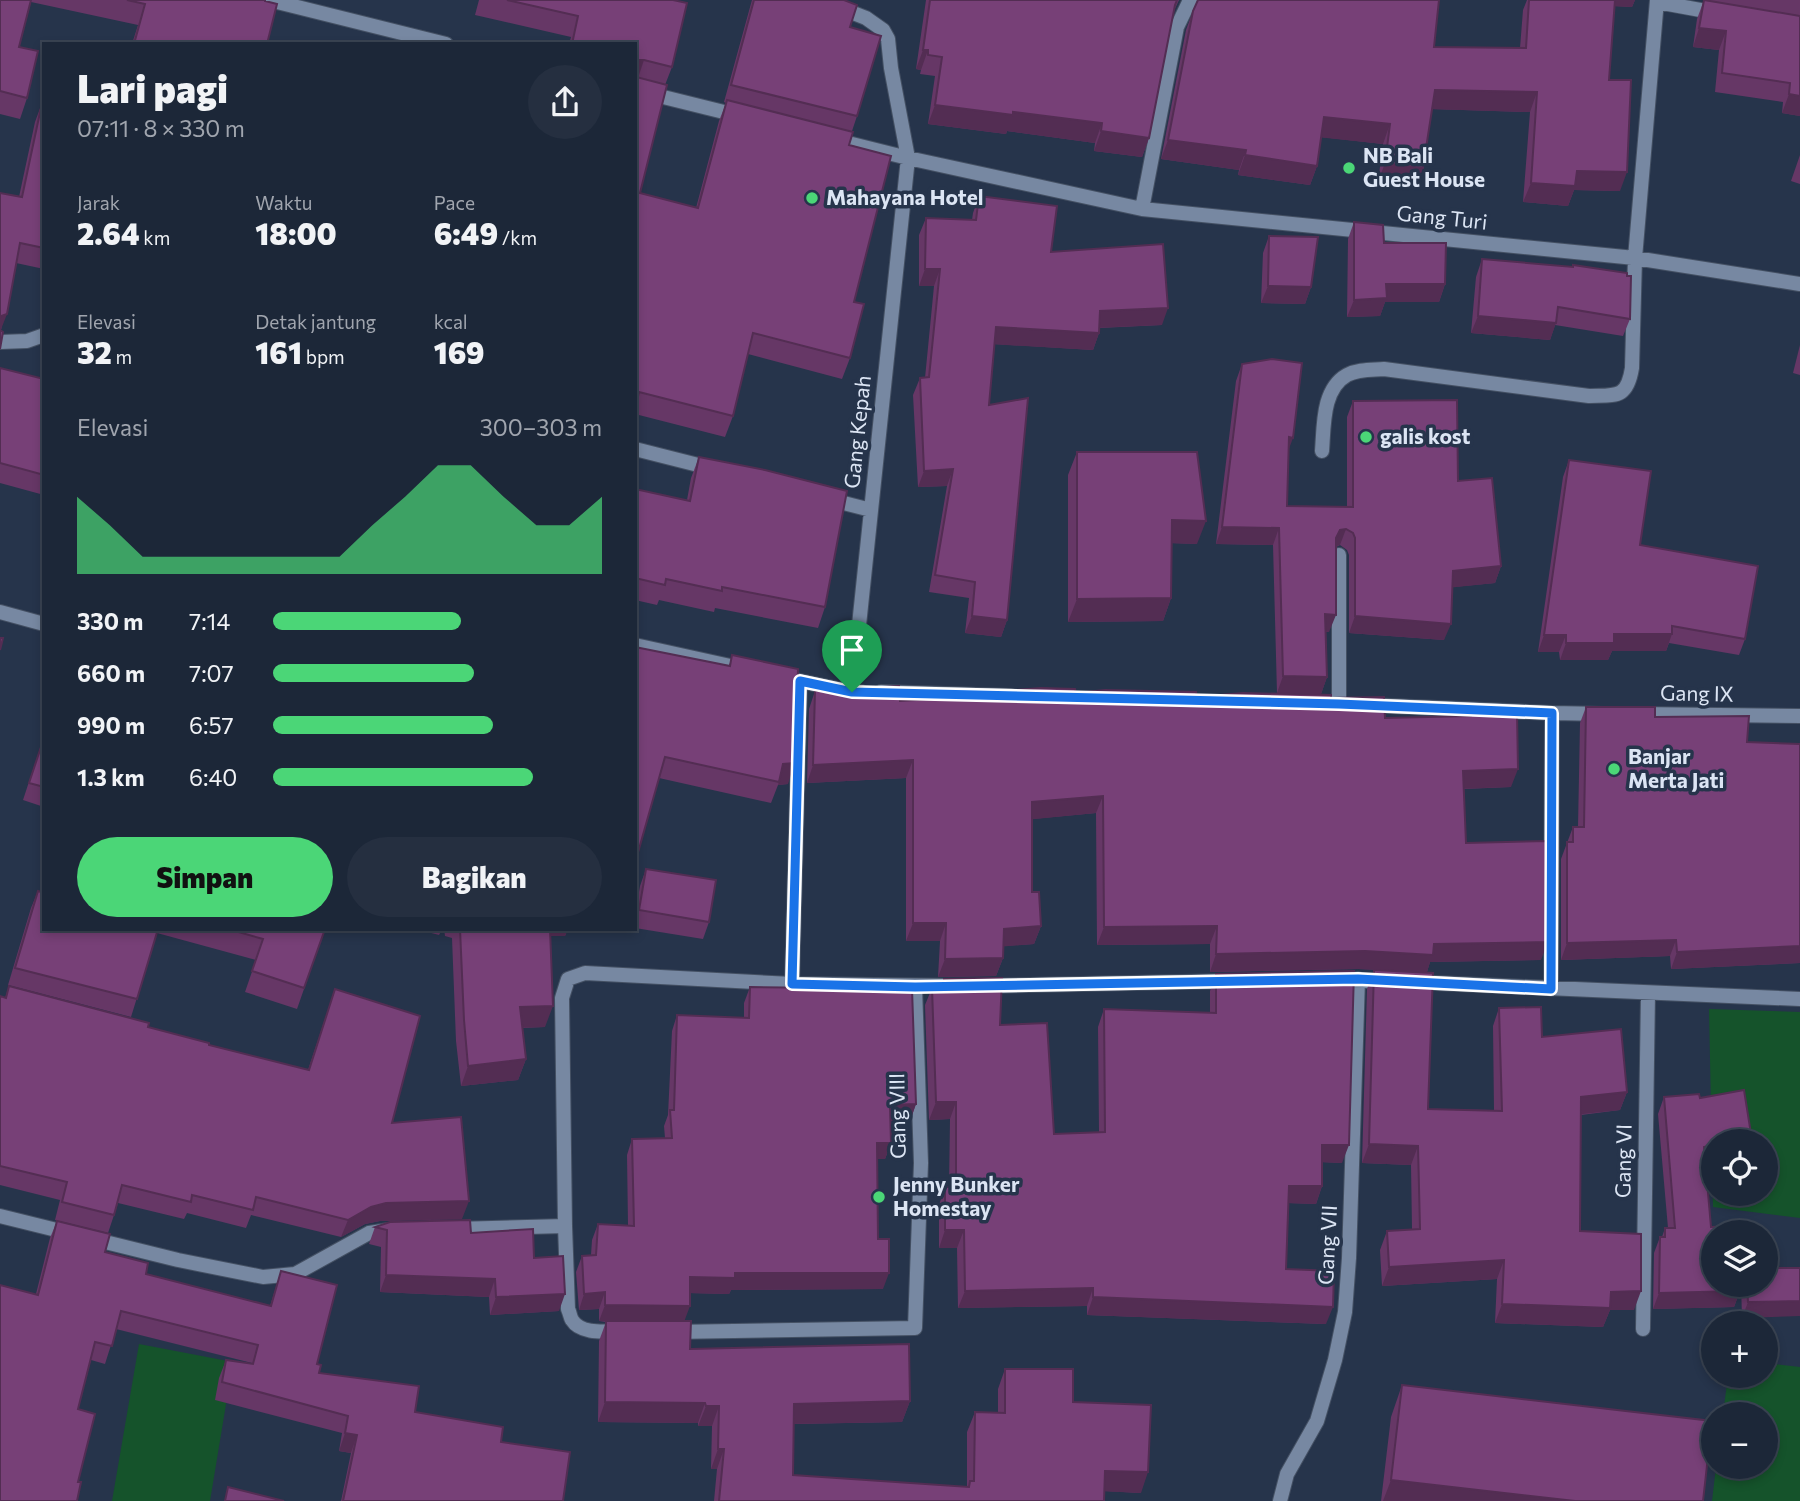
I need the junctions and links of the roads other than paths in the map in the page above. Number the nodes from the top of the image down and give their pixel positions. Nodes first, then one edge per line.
1 (269, 0) edge
2 (820, 0) edge
3 (1190, 0) edge
4 (1657, 1) edge
5 (1735, 16) edge
6 (438, 42) edge
7 (637, 90) edge
8 (752, 119) edge
9 (817, 135) edge
10 (908, 158) junction
11 (1142, 209) junction
12 (1635, 258) junction
13 (1800, 284) edge
14 (42, 336) edge
15 (0, 342) edge
16 (637, 450) edge
17 (1322, 451) dead end
18 (727, 473) edge
19 (819, 497) edge
20 (871, 510) junction
21 (1339, 555) edge
22 (0, 612) edge
23 (42, 623) edge
24 (637, 645) edge
25 (800, 681) junction
26 (852, 692) junction
27 (1019, 696) edge
28 (1552, 713) junction
29 (1800, 716) edge
30 (1358, 979) junction
31 (1317, 980) edge
32 (1247, 981) edge
33 (792, 984) junction
34 (915, 987) junction
35 (1551, 989) junction
36 (1648, 993) junction
37 (1800, 999) edge
38 (0, 1216) edge
39 (565, 1226) junction
40 (408, 1229) edge
41 (435, 1229) edge
42 (1643, 1329) dead end
43 (634, 1332) edge
44 (662, 1332) edge
45 (1280, 1501) edge

1 - 6 street
2 - 10 street, Gang Kepah
3 - 11 street
4 - 5 street
4 - 12 street
7 - 8 street
9 - 10 street, Gang Turi
10 - 11 street, Gang Turi
10 - 20 street, Gang Kepah
11 - 12 street, Gang Turi
12 - 13 street, Gang Turi
12 - 17 street
14 - 15 street
16 - 18 street
19 - 20 street, Gang Kepah
20 - 26 street
21 - 28 street, Gang IX
22 - 23 street
24 - 25 street
25 - 26 street
25 - 33 street
26 - 27 street
28 - 29 street, Gang IX
28 - 35 street
30 - 31 street
30 - 35 street
30 - 45 street, Gang VII
32 - 34 street
33 - 34 street
33 - 39 street
34 - 44 street, Gang VIII
35 - 36 street
36 - 37 street
36 - 42 street, Gang VI
38 - 40 street
39 - 41 street
39 - 43 street

